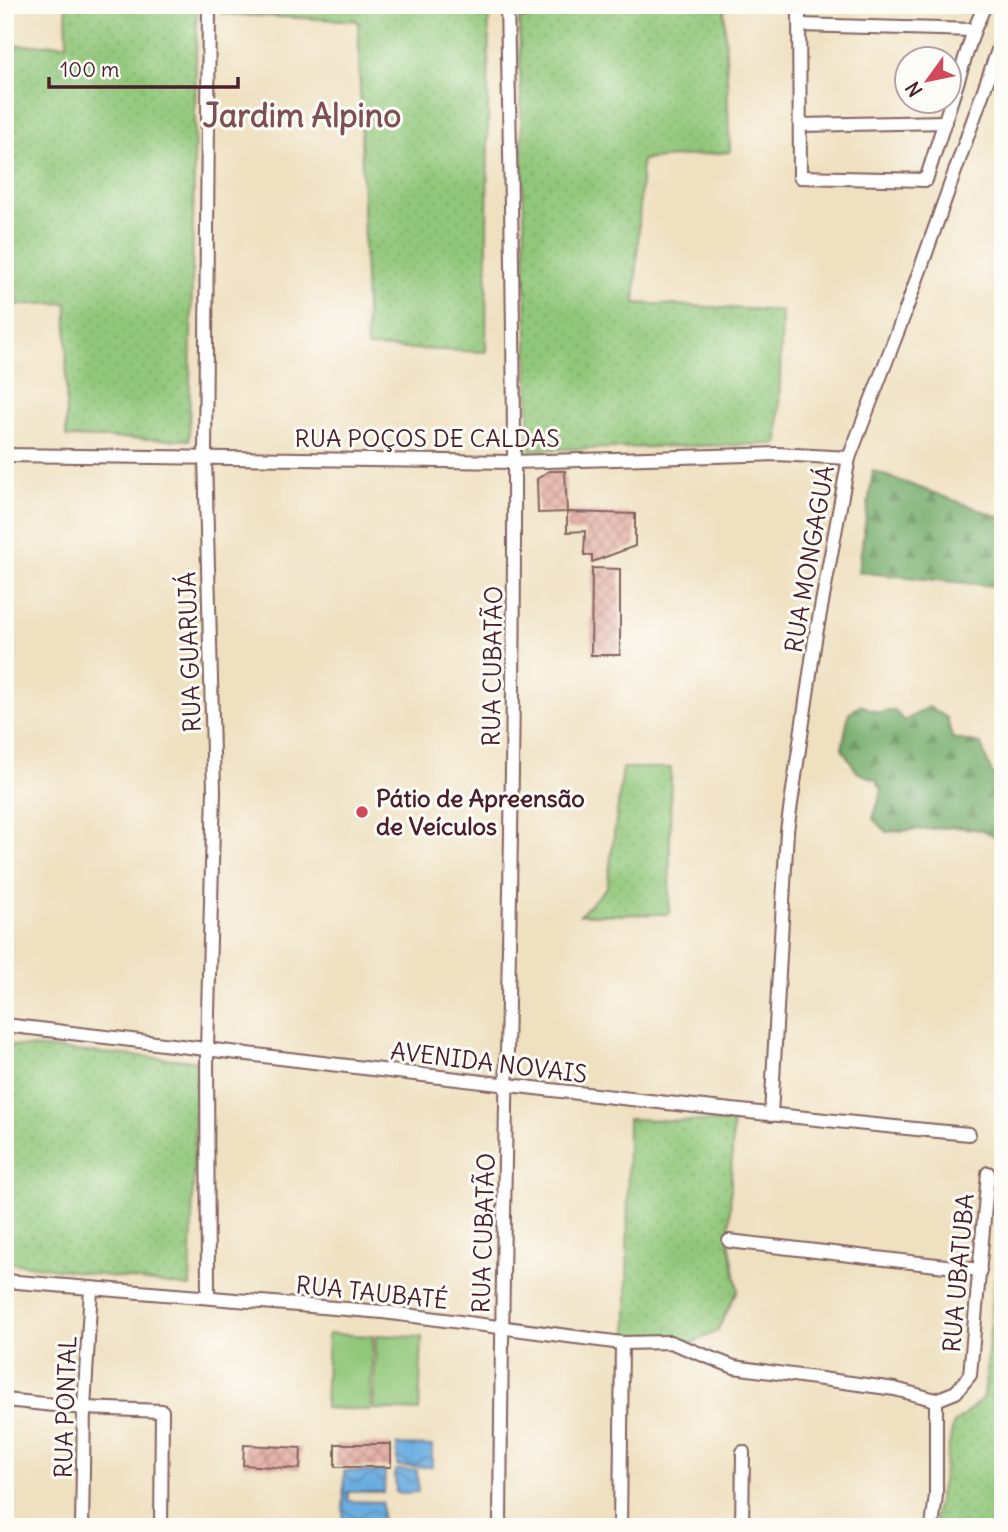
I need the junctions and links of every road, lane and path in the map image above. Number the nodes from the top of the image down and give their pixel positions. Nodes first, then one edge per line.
1 (209, 5) edge
2 (507, 5) edge
3 (799, 5) edge
4 (985, 5) edge
5 (799, 25) junction
6 (974, 30) junction
7 (1003, 36) edge
8 (946, 122) junction
9 (801, 125) junction
10 (5, 455) edge
11 (205, 456) junction
12 (849, 458) junction
13 (514, 462) junction
14 (5, 1025) edge
15 (207, 1049) junction
16 (508, 1086) junction
17 (771, 1115) junction
18 (969, 1134) dead end
19 (988, 1173) dead end
20 (729, 1241) dead end
21 (980, 1270) junction
22 (5, 1281) edge
23 (91, 1289) junction
24 (208, 1297) junction
25 (501, 1327) junction
26 (622, 1343) junction
27 (5, 1399) edge
28 (936, 1400) junction
29 (84, 1408) junction
30 (743, 1452) dead end
31 (82, 1527) edge
32 (161, 1527) edge
33 (500, 1527) edge
34 (620, 1527) edge
35 (742, 1527) edge
36 (932, 1527) edge

1 - 11 street, RUA GUARUJÁ
2 - 13 street, RUA CUBATÃO
3 - 5 street
4 - 6 street
5 - 6 street
5 - 9 street
6 - 8 street
7 - 12 street, RUA MONGAGUÁ
8 - 9 street
8 - 9 street
10 - 11 street, RUA POÇOS DE CALDAS
11 - 13 street, RUA POÇOS DE CALDAS
11 - 15 street, RUA GUARUJÁ
12 - 13 street, RUA POÇOS DE CALDAS
12 - 17 street, RUA MONGAGUÁ
13 - 16 street, RUA CUBATÃO
14 - 15 street, AVENIDA NOVAIS
15 - 16 street, AVENIDA NOVAIS
15 - 24 street, RUA GUARUJÁ
16 - 17 street, AVENIDA NOVAIS
16 - 25 street, RUA CUBATÃO
17 - 18 street, AVENIDA NOVAIS
19 - 21 street, RUA UBATUBA
20 - 21 street
21 - 28 street, RUA UBATUBA
22 - 23 street, RUA TAUBATÉ
23 - 24 street, RUA TAUBATÉ
23 - 29 street, RUA PONTAL
24 - 25 street, RUA TAUBATÉ
25 - 26 street, RUA TAUBATÉ
25 - 33 street, RUA CUBATÃO
26 - 28 street, RUA TAUBATÉ
26 - 34 street
27 - 29 street
28 - 36 street
29 - 31 street, RUA PONTAL
29 - 32 street
30 - 35 street

